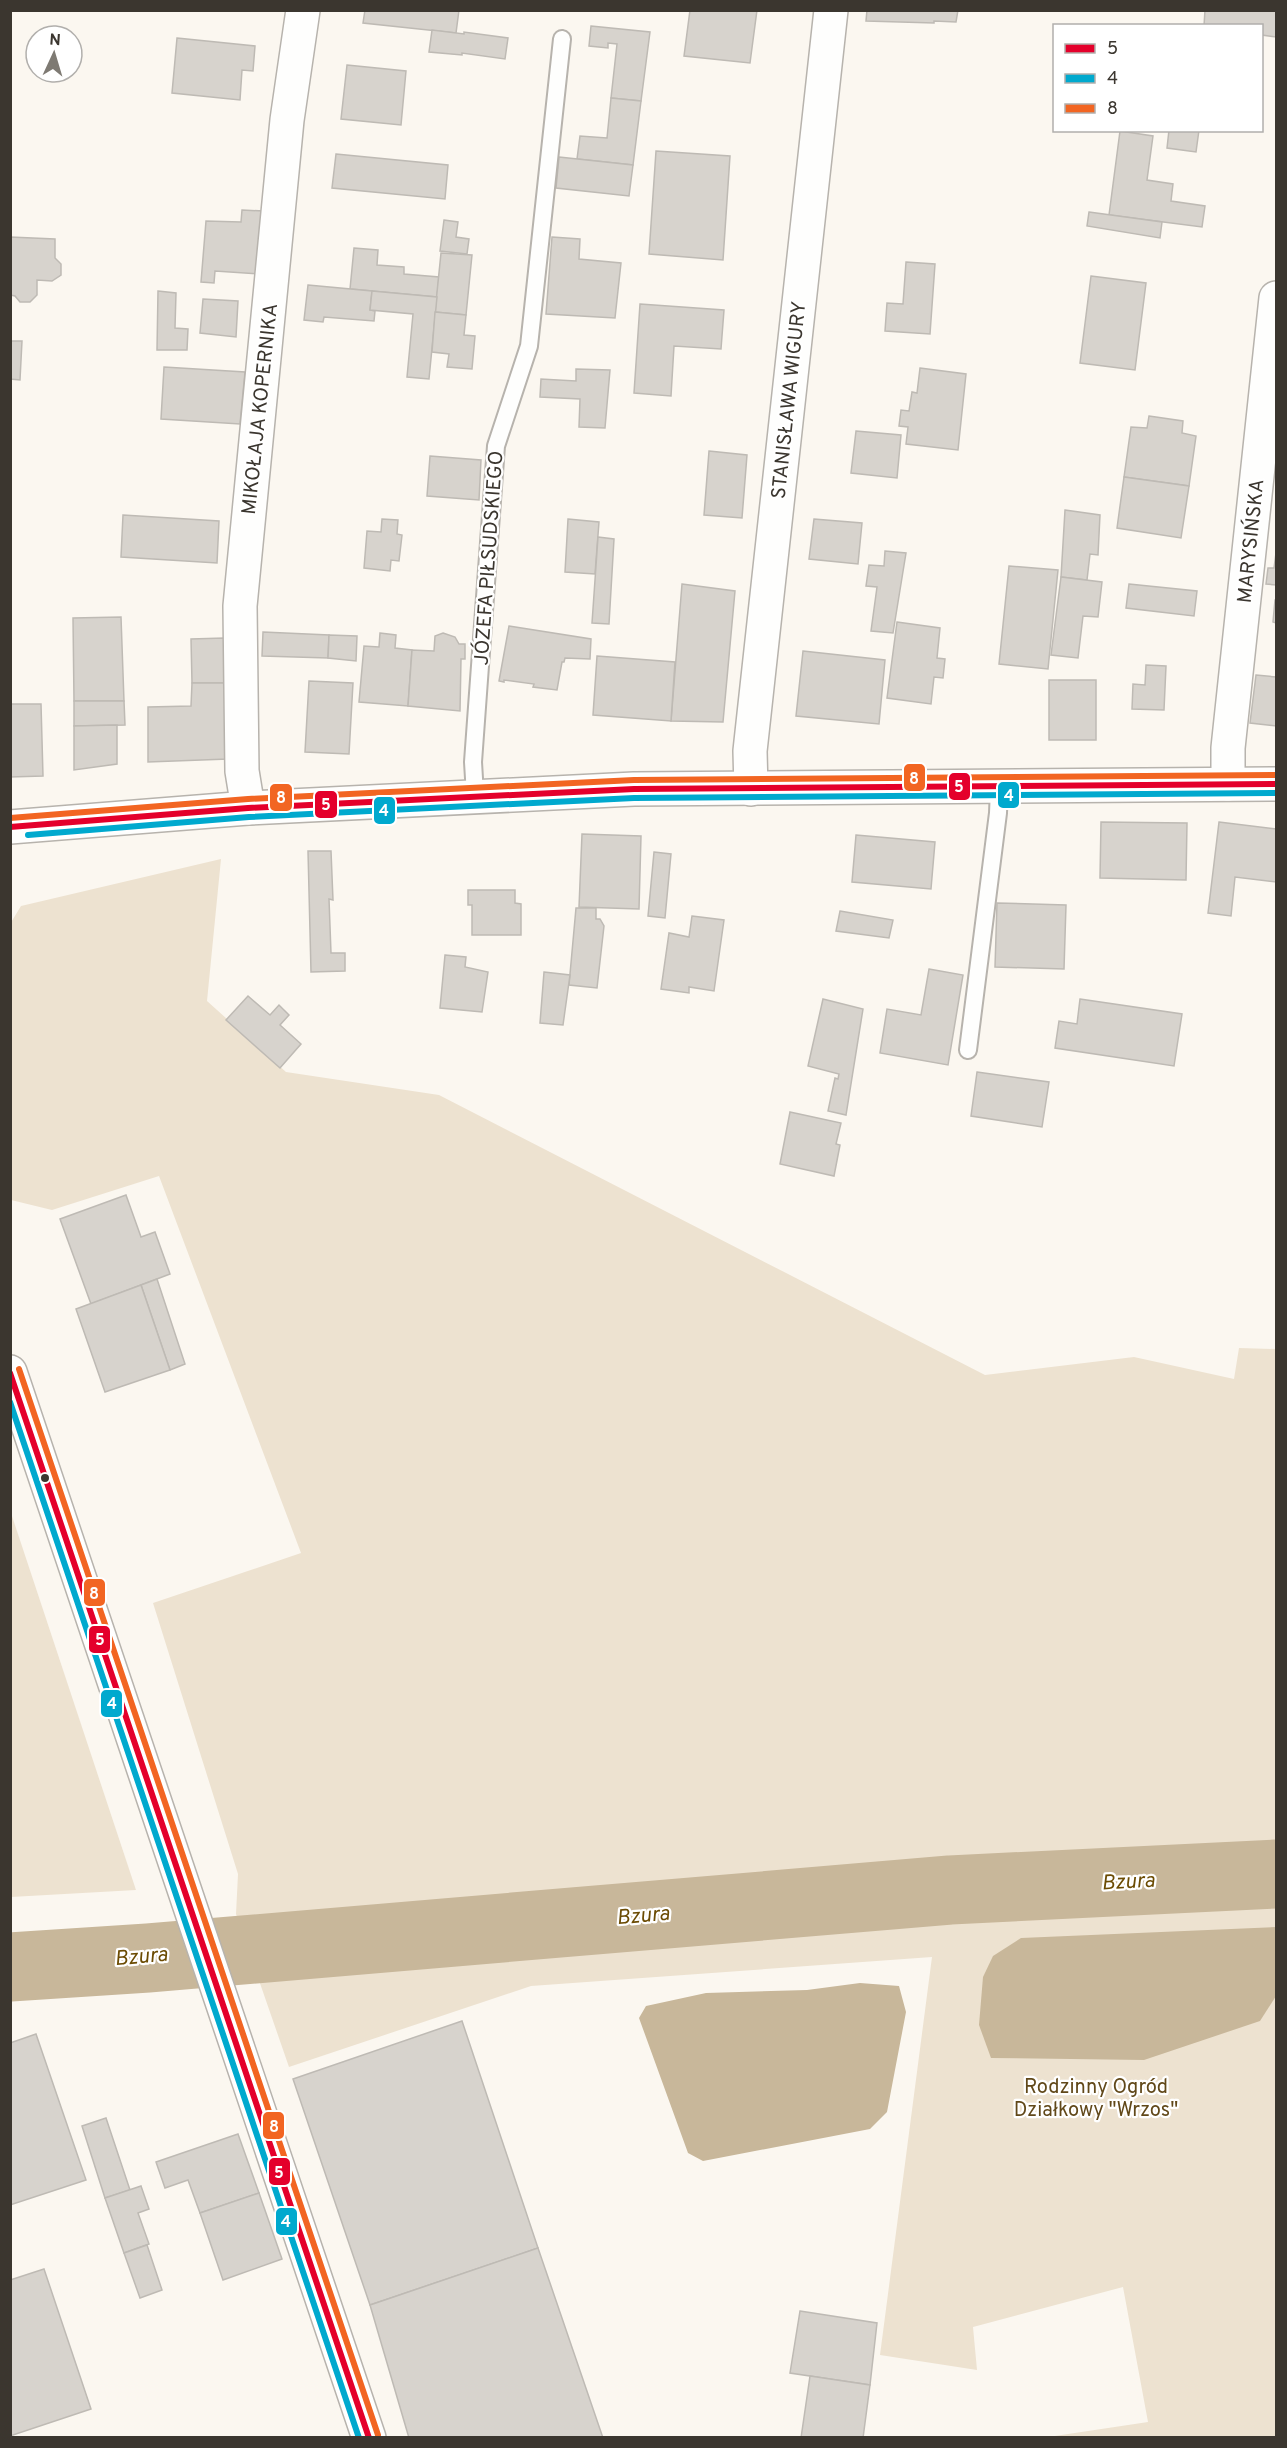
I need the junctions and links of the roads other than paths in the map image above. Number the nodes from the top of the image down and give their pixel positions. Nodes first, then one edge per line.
1 (303, 10) edge
2 (831, 10) edge
3 (562, 39) dead end
4 (1276, 298) edge
5 (1228, 784) junction
6 (1276, 784) edge
7 (999, 788) junction
8 (752, 789) junction
9 (476, 795) junction
10 (248, 808) junction
11 (16, 830) edge
12 (968, 1050) dead end
13 (10, 1372) edge
14 (369, 2438) edge

1 - 10 street, MIKOŁAJA KOPERNIKA
2 - 8 street, STANISŁAWA WIGURY
3 - 9 lane, JÓZEFA PIŁSUDSKIEGO
4 - 5 street, MARYSIŃSKA
5 - 6 street
5 - 7 street
7 - 8 street
7 - 12 lane
8 - 9 street
9 - 10 street
10 - 11 street
13 - 14 street

